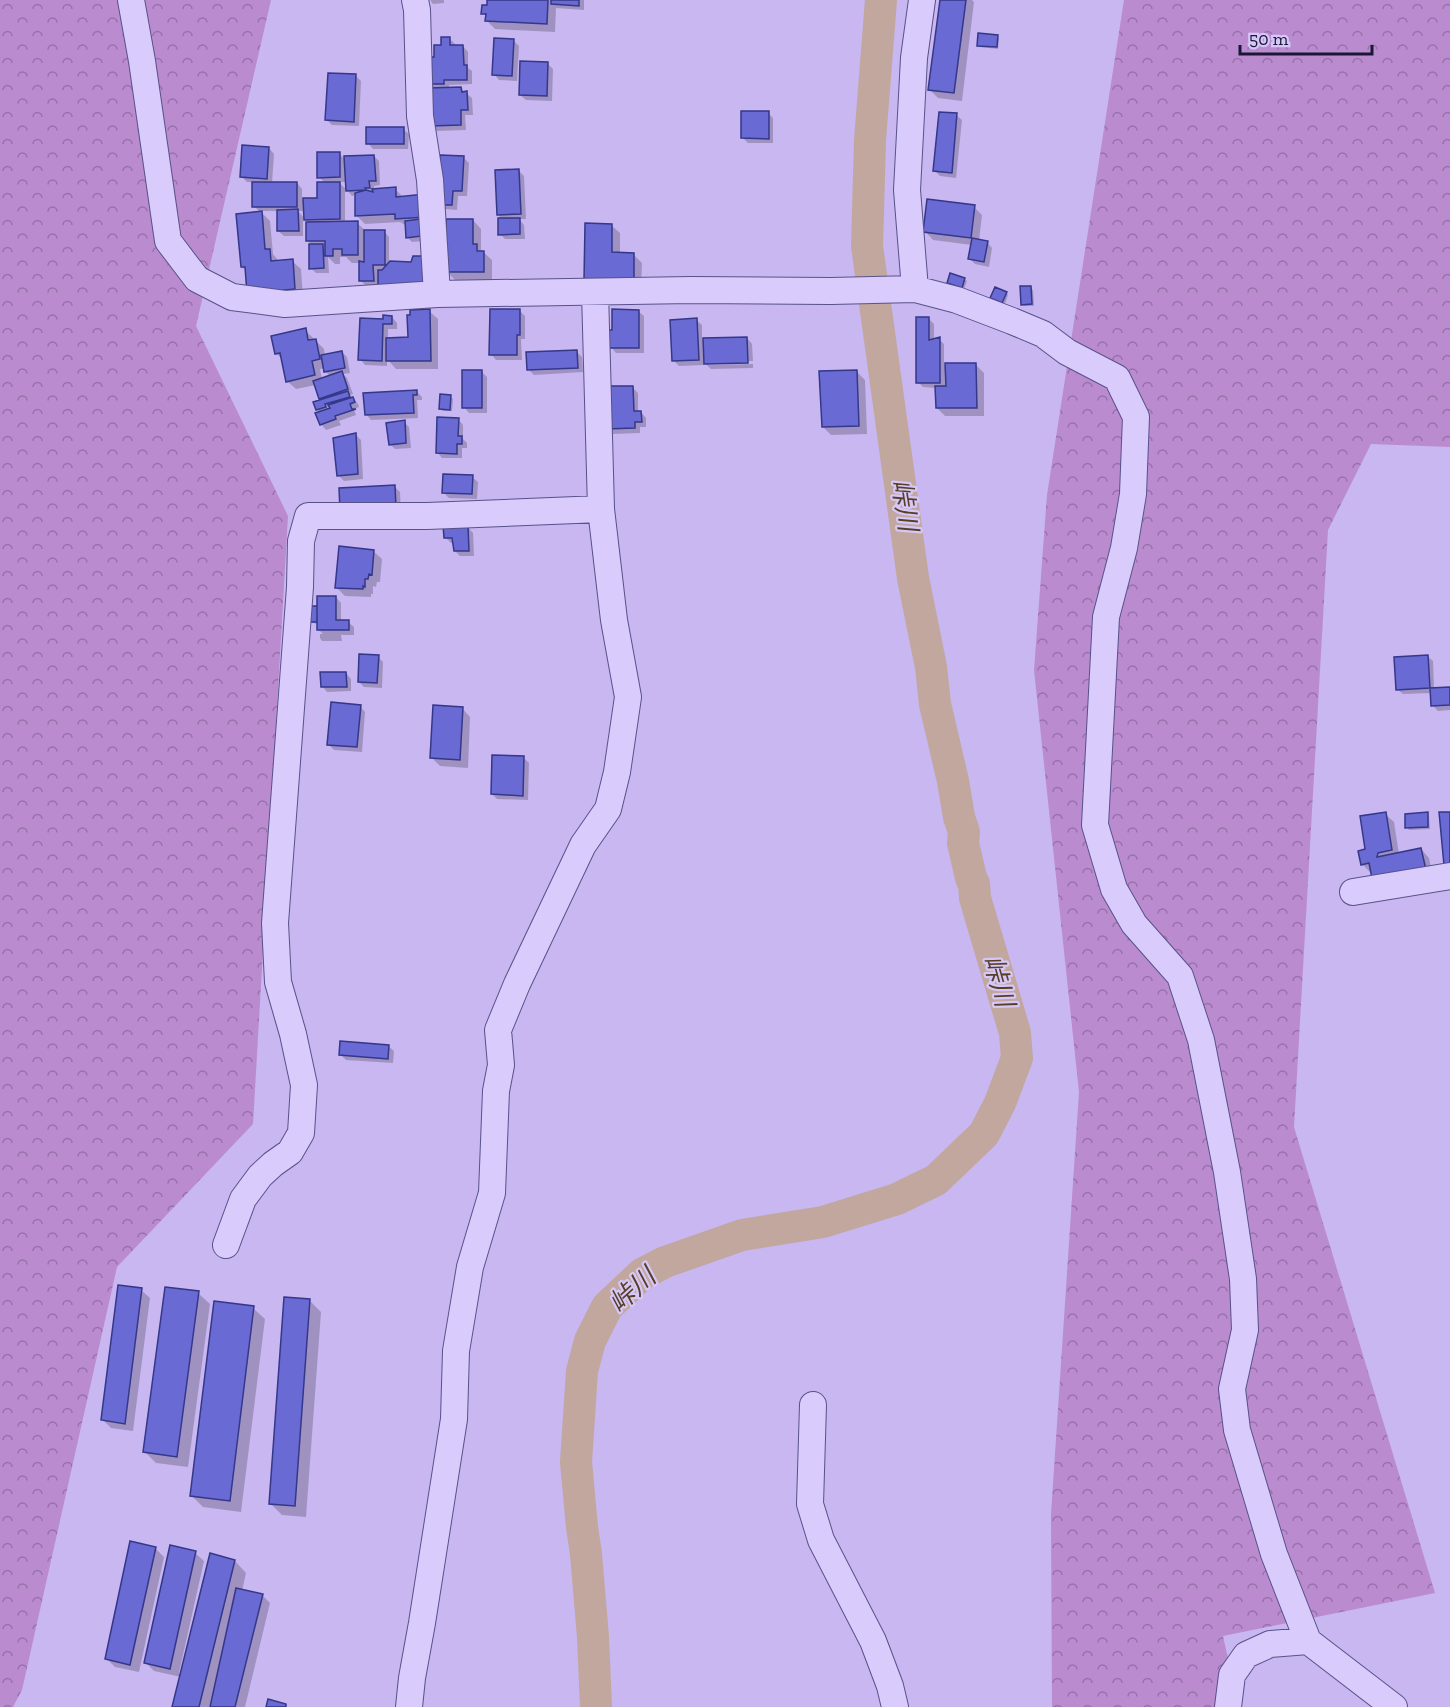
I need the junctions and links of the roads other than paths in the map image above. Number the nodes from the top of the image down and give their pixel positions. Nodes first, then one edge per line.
1 (131, 0) edge
2 (415, 0) edge
3 (922, 0) edge
4 (915, 289) junction
5 (595, 292) junction
6 (437, 294) junction
7 (601, 509) junction
8 (1450, 876) edge
9 (1353, 892) dead end
10 (226, 1245) dead end
11 (813, 1405) dead end
12 (1308, 1641) junction
13 (410, 1707) edge
14 (895, 1707) edge
15 (1228, 1707) edge
16 (1394, 1707) edge

1 - 6 street
2 - 6 street
3 - 4 street
4 - 5 street
4 - 12 street
5 - 6 street
5 - 7 street
7 - 10 street
7 - 13 street
8 - 9 street
11 - 14 street
12 - 15 street
12 - 16 street

